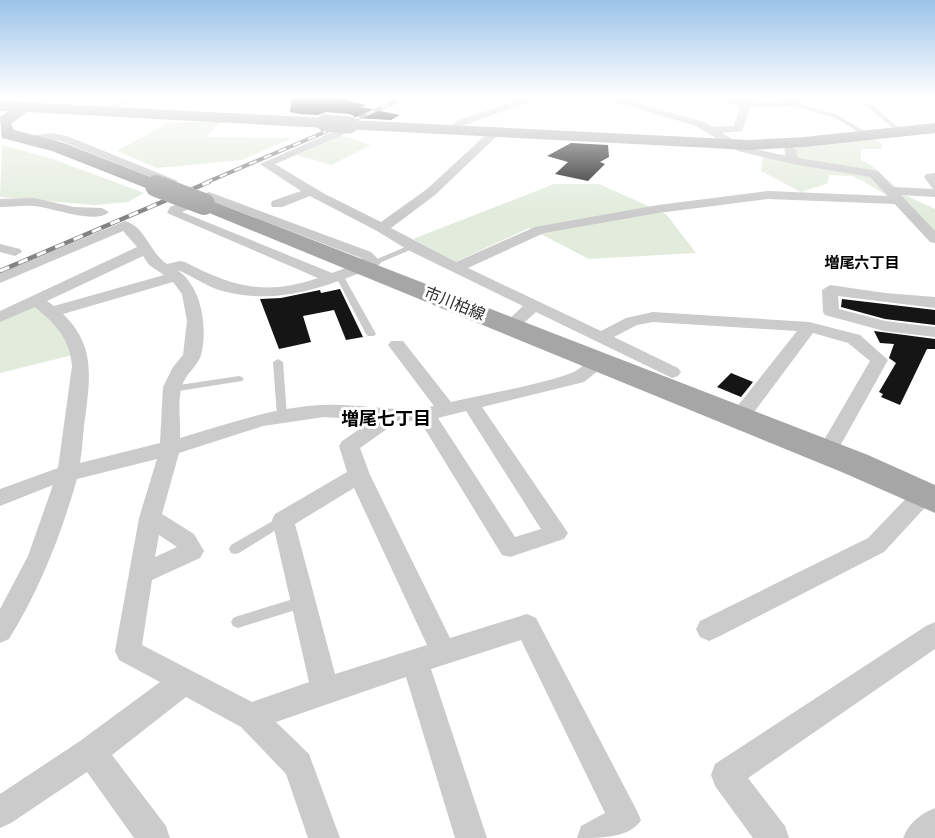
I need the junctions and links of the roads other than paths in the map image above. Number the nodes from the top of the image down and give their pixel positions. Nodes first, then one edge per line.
1 (17, 136) edge
2 (328, 136) edge
3 (491, 136) edge
4 (570, 136) edge
5 (721, 136) edge
6 (857, 136) edge
7 (733, 145) junction
8 (791, 152) junction
9 (935, 177) edge
10 (935, 186) edge
11 (312, 191) junction
12 (935, 193) edge
13 (895, 196) junction
14 (0, 203) edge
15 (277, 204) dead end
16 (102, 212) dead end
17 (382, 228) junction
18 (935, 239) edge
19 (413, 247) junction
20 (0, 248) edge
21 (145, 249) junction
22 (15, 252) dead end
23 (456, 268) junction
24 (351, 271) junction
25 (170, 273) junction
26 (0, 278) edge
27 (935, 303) edge
28 (535, 305) junction
29 (44, 306) junction
30 (0, 317) edge
31 (511, 326) junction
32 (884, 326) junction
33 (809, 327) junction
34 (935, 332) edge
35 (371, 334) dead end
36 (854, 339) junction
37 (397, 345) dead end
38 (601, 350) junction
39 (278, 363) dead end
40 (672, 372) dead end
41 (239, 379) dead end
42 (172, 389) junction
43 (470, 404) junction
44 (436, 412) junction
45 (394, 415) junction
46 (282, 416) junction
47 (739, 418) junction
48 (170, 448) junction
49 (827, 452) junction
50 (67, 473) junction
51 (359, 475) junction
52 (929, 497) edge
53 (0, 498) edge
54 (150, 518) junction
55 (283, 520) junction
56 (235, 549) dead end
57 (141, 574) junction
58 (303, 602) junction
59 (238, 622) dead end
60 (709, 629) dead end
61 (0, 631) edge
62 (935, 634) edge
63 (443, 652) junction
64 (415, 661) junction
65 (184, 681) junction
66 (325, 690) junction
67 (251, 717) junction
68 (91, 752) junction
69 (0, 812) edge
70 (935, 824) edge
71 (154, 838) edge
72 (324, 838) edge
73 (471, 838) edge
74 (593, 838) edge
75 (773, 838) edge
76 (919, 838) edge

1 - 24 main road, 市川柏線, bridge
2 - 11 street
3 - 17 street
4 - 7 main road
5 - 7 street
6 - 8 main road
7 - 8 main road
8 - 13 street
9 - 10 street
11 - 15 street
11 - 17 street
12 - 13 street
13 - 18 street
13 - 23 street
14 - 16 street
17 - 19 street
19 - 23 street
19 - 24 lane
20 - 22 street
21 - 25 street
21 - 26 street
21 - 29 street
23 - 28 street
24 - 24 street
24 - 25 street
24 - 31 main road, 市川柏線
24 - 35 lane
25 - 29 street
25 - 42 street
27 - 32 street
28 - 31 street
28 - 38 street
29 - 30 street
29 - 50 street
31 - 38 main road, 市川柏線
32 - 34 street
32 - 36 street
33 - 36 street
33 - 38 street
33 - 47 street
36 - 49 street
37 - 44 street
38 - 40 street
38 - 43 street
38 - 47 main road, 市川柏線
39 - 46 lane
41 - 42 lane
42 - 48 street
43 - 44 street
43 - 44 street
44 - 45 street
45 - 46 street
45 - 51 street
46 - 48 street
47 - 49 main road, 市川柏線
48 - 50 street
48 - 54 street
49 - 52 main road, 市川柏線
50 - 53 street
50 - 61 street
51 - 55 street
51 - 63 street
52 - 60 street
54 - 57 street
54 - 57 street
55 - 56 lane
55 - 58 street
57 - 65 street
58 - 59 lane
58 - 66 street
62 - 75 street
63 - 64 street
63 - 74 street
64 - 66 street
64 - 73 street
65 - 67 street
65 - 68 street
66 - 67 street
67 - 72 street
68 - 69 street
68 - 71 street
70 - 76 street

